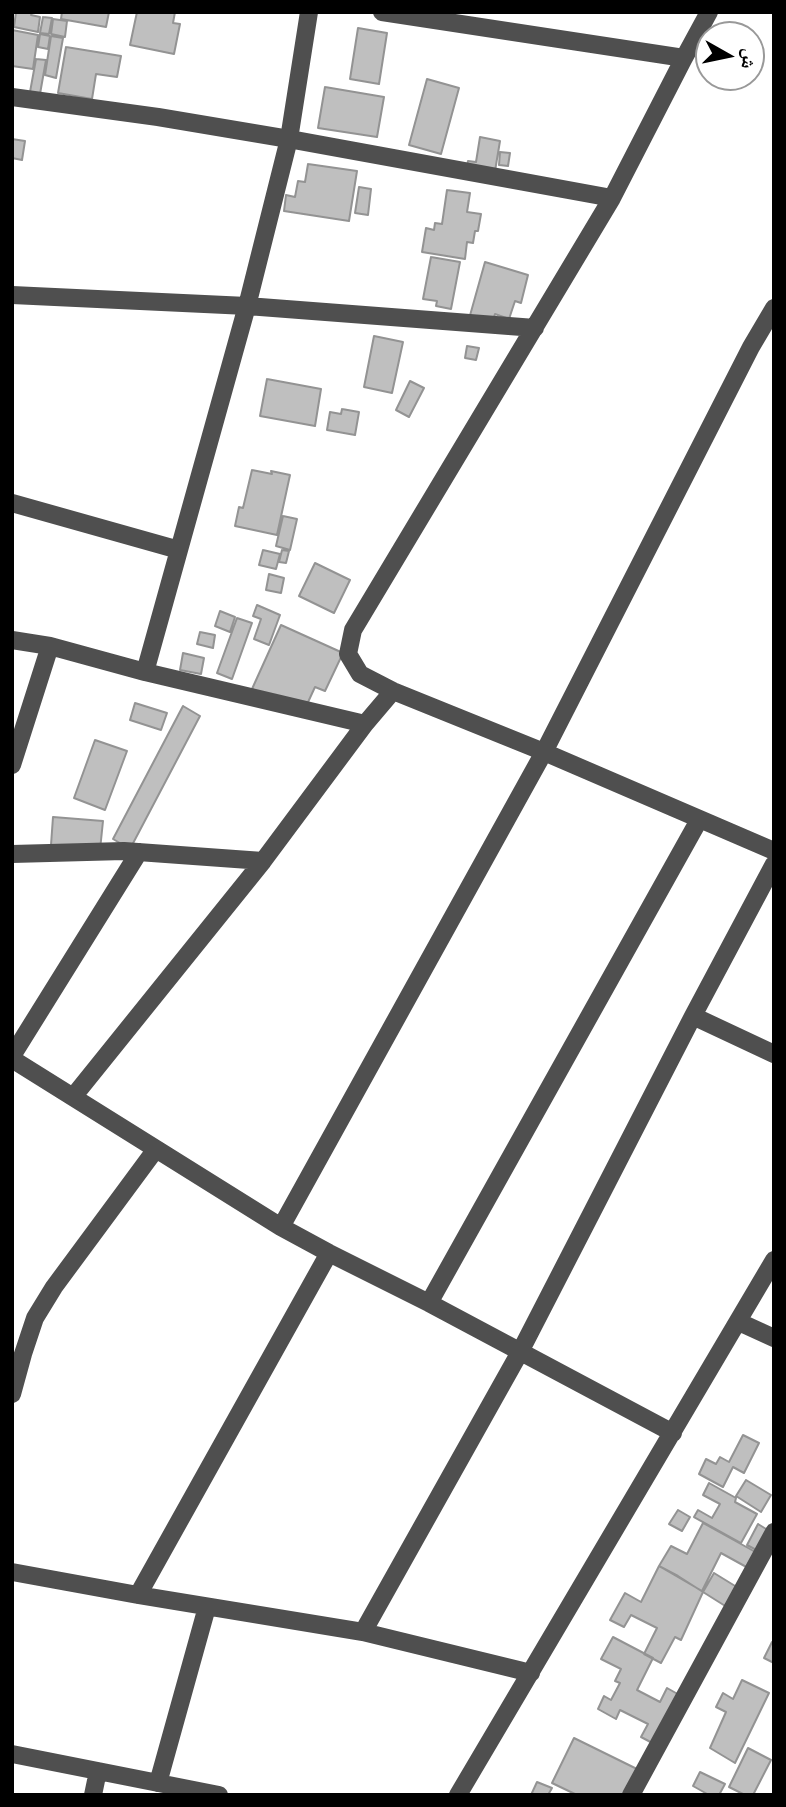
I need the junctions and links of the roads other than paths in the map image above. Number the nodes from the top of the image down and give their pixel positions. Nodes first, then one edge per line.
1 (309, 12) edge
2 (382, 12) edge
3 (709, 12) edge
4 (684, 58) junction
5 (12, 97) edge
6 (289, 139) junction
7 (612, 198) junction
8 (12, 295) edge
9 (247, 306) junction
10 (774, 308) edge
11 (535, 328) junction
12 (12, 503) edge
13 (179, 550) junction
14 (12, 640) edge
15 (50, 646) junction
16 (145, 672) junction
17 (393, 691) junction
18 (365, 724) junction
19 (544, 752) junction
20 (12, 765) edge
21 (699, 820) junction
22 (139, 852) junction
23 (774, 852) edge
24 (12, 854) edge
25 (263, 861) junction
26 (774, 864) edge
27 (693, 1016) junction
28 (774, 1054) edge
29 (12, 1057) edge
30 (73, 1097) junction
31 (156, 1149) junction
32 (281, 1227) junction
33 (329, 1254) junction
34 (774, 1260) edge
35 (429, 1303) junction
36 (739, 1322) junction
37 (774, 1338) edge
38 (520, 1352) junction
39 (12, 1394) edge
40 (673, 1433) junction
41 (774, 1532) edge
42 (12, 1572) edge
43 (138, 1595) junction
44 (206, 1607) junction
45 (363, 1632) junction
46 (531, 1673) junction
47 (12, 1754) edge
48 (98, 1771) junction
49 (158, 1783) junction
50 (93, 1795) edge
51 (219, 1795) edge
52 (458, 1795) edge
53 (631, 1795) edge

1 - 6 street
2 - 4 street
3 - 4 street
4 - 7 street
5 - 6 street
6 - 7 street
6 - 9 street
7 - 11 street
8 - 9 street
9 - 11 street
9 - 13 street
10 - 19 street
11 - 17 street
12 - 13 street
13 - 16 street
14 - 15 street
15 - 16 street
15 - 20 street
16 - 18 street
17 - 18 street
17 - 19 street
18 - 25 street
19 - 21 street
19 - 32 street
21 - 23 street
21 - 35 street
22 - 24 street
22 - 25 street
22 - 29 street
25 - 30 street
26 - 27 street
27 - 28 street
27 - 38 street
29 - 30 street
30 - 31 street
31 - 32 street
31 - 39 street
32 - 33 street
33 - 35 street
33 - 43 street
34 - 36 street
35 - 38 street
36 - 37 street
36 - 40 street
38 - 40 street
38 - 45 street
40 - 46 street
41 - 53 street
42 - 43 street
43 - 44 street
44 - 45 street
44 - 49 street
45 - 46 street
46 - 52 street
47 - 48 street
48 - 49 street
48 - 50 street
49 - 51 street

